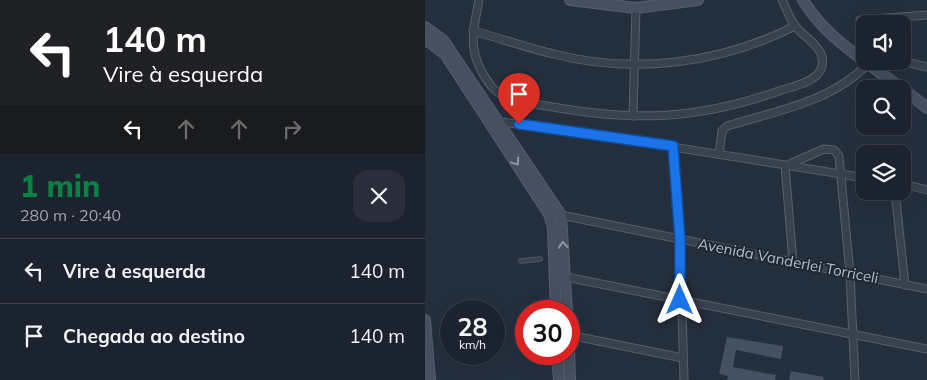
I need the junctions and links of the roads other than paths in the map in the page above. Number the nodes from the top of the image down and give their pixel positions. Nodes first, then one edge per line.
1 (479, 0) edge
2 (569, 0) edge
3 (699, 0) edge
4 (782, 0) edge
5 (803, 0) edge
6 (636, 8) junction
7 (927, 15) edge
8 (911, 16) edge
9 (795, 26) junction
10 (425, 27) edge
11 (473, 31) junction
12 (425, 39) edge
13 (856, 54) edge
14 (911, 63) edge
15 (633, 64) junction
16 (927, 67) edge
17 (862, 70) edge
18 (876, 70) edge
19 (890, 80) edge
20 (911, 96) edge
21 (927, 108) edge
22 (633, 116) junction
23 (500, 122) junction
24 (673, 146) junction
25 (719, 153) junction
26 (785, 166) junction
27 (841, 174) junction
28 (856, 176) edge
29 (911, 186) edge
30 (927, 190) edge
31 (896, 200) edge
32 (549, 214) junction
33 (561, 215) junction
34 (680, 239) junction
35 (540, 259) dead end
36 (521, 261) dead end
37 (793, 262) junction
38 (850, 274) junction
39 (566, 277) junction
40 (905, 285) junction
41 (927, 289) edge
42 (556, 300) edge
43 (567, 300) edge
44 (680, 300) junction
45 (425, 320) edge
46 (853, 334) junction
47 (580, 338) edge
48 (927, 349) edge
49 (683, 358) junction
50 (558, 365) edge
51 (570, 365) edge
52 (430, 380) edge
53 (559, 380) edge
54 (570, 380) edge
55 (684, 380) edge
56 (855, 380) edge

1 - 11 street
2 - 6 street
3 - 6 street
4 - 9 street
5 - 13 street
6 - 15 street
7 - 8 street
9 - 15 street
9 - 22 street
10 - 23 street
11 - 15 street
11 - 22 street
12 -> 32 street
14 - 16 street
15 - 22 street
17 - 25 street
18 - 19 street
20 - 21 street
23 - 24 street
23 - 33 street
24 - 25 street
24 - 34 street
25 - 26 street
26 - 27 street
26 - 27 street
26 - 37 street
27 - 28 street
27 - 38 street
29 - 30 street
31 - 40 street
32 - 33 street
32 - 42 street
33 - 34 street, Avenida Vanderlei Torriceli
39 -> 33 street
34 - 37 street, Avenida Vanderlei Torriceli
34 - 44 street
35 - 36 lane
37 - 38 street, Avenida Vanderlei Torriceli
38 - 40 street, Avenida Vanderlei Torriceli
38 - 46 street
39 - 43 street
39 - 44 street
40 - 41 street, Avenida Vanderlei Torriceli
44 - 46 street
44 - 49 street
45 - 52 street
46 - 48 street
46 - 56 street
47 - 49 street
49 - 55 street
50 - 53 street
51 - 54 street

